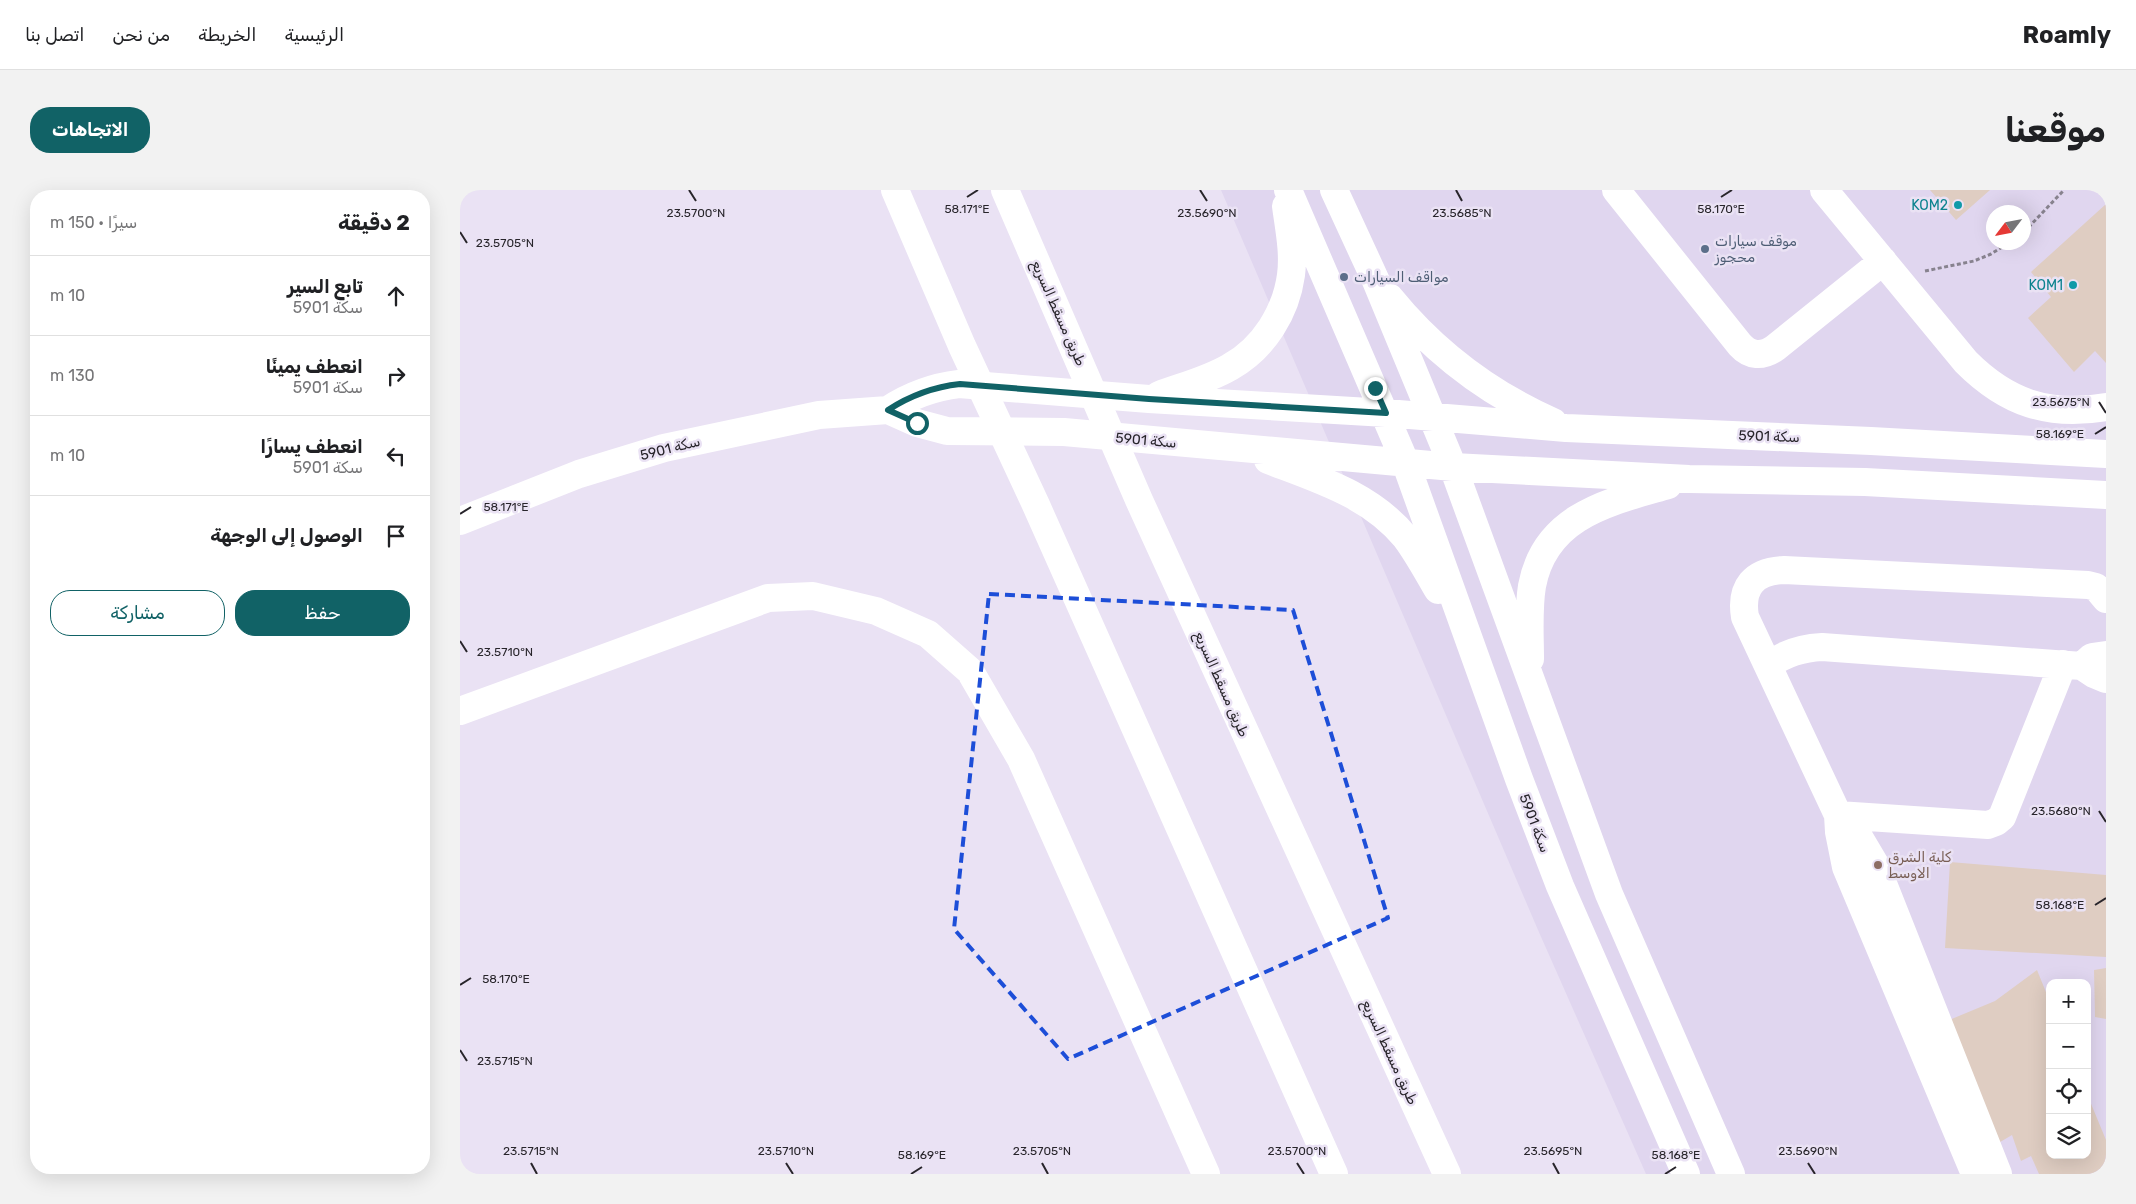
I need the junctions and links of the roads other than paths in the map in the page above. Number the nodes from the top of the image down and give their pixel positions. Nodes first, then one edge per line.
1 (895, 190) edge
2 (1005, 190) edge
3 (1284, 190) edge
4 (1288, 190) edge
5 (1334, 190) edge
6 (1616, 190) edge
7 (1824, 190) edge
8 (1883, 261) junction
9 (1376, 281) junction
10 (1149, 399) junction
11 (2106, 407) edge
12 (888, 410) junction
13 (1386, 413) junction
14 (1432, 417) junction
15 (1566, 428) junction
16 (1239, 448) junction
17 (2106, 454) edge
18 (1406, 464) junction
19 (1453, 467) junction
20 (1689, 478) junction
21 (2106, 495) edge
22 (460, 521) edge
23 (2106, 599) edge
24 (1472, 649) junction
25 (2106, 650) edge
26 (2106, 655) edge
27 (2072, 665) junction
28 (1769, 666) junction
29 (1529, 678) junction
30 (2106, 678) edge
31 (460, 711) edge
32 (1838, 815) junction
33 (1206, 1174) edge
34 (1334, 1174) edge
35 (1447, 1174) edge
36 (1686, 1174) edge
37 (1732, 1174) edge
38 (1975, 1174) edge
39 (1998, 1174) edge

1 - 34 main road
2 - 35 main road, طريق مسقط السريع
3 - 10 main road
4 - 13 main road, سكة 5901
5 - 9 main road
6 - 8 main road
7 - 8 main road
8 - 11 main road
9 - 14 main road
9 - 15 main road
10 - 12 main road, سكة 5901
10 - 13 main road, سكة 5901
12 - 16 main road, سكة 5901
12 - 22 main road, سكة 5901
13 - 14 main road, سكة 5901
13 - 18 main road, سكة 5901
14 - 15 main road, سكة 5901
14 - 19 main road
15 - 17 main road, سكة 5901
16 - 18 main road, سكة 5901
16 - 24 main road
18 - 19 main road, سكة 5901
18 - 24 main road, سكة 5901
19 - 20 main road, سكة 5901
19 - 29 main road
20 - 21 main road, سكة 5901
20 - 29 main road
23 - 28 main road
24 - 36 main road, سكة 5901
25 - 26 main road
26 - 27 main road
27 - 28 main road
27 - 30 main road
27 - 32 main road
28 - 32 main road
29 - 37 main road
31 - 33 main road
32 - 38 main road
32 - 39 main road

